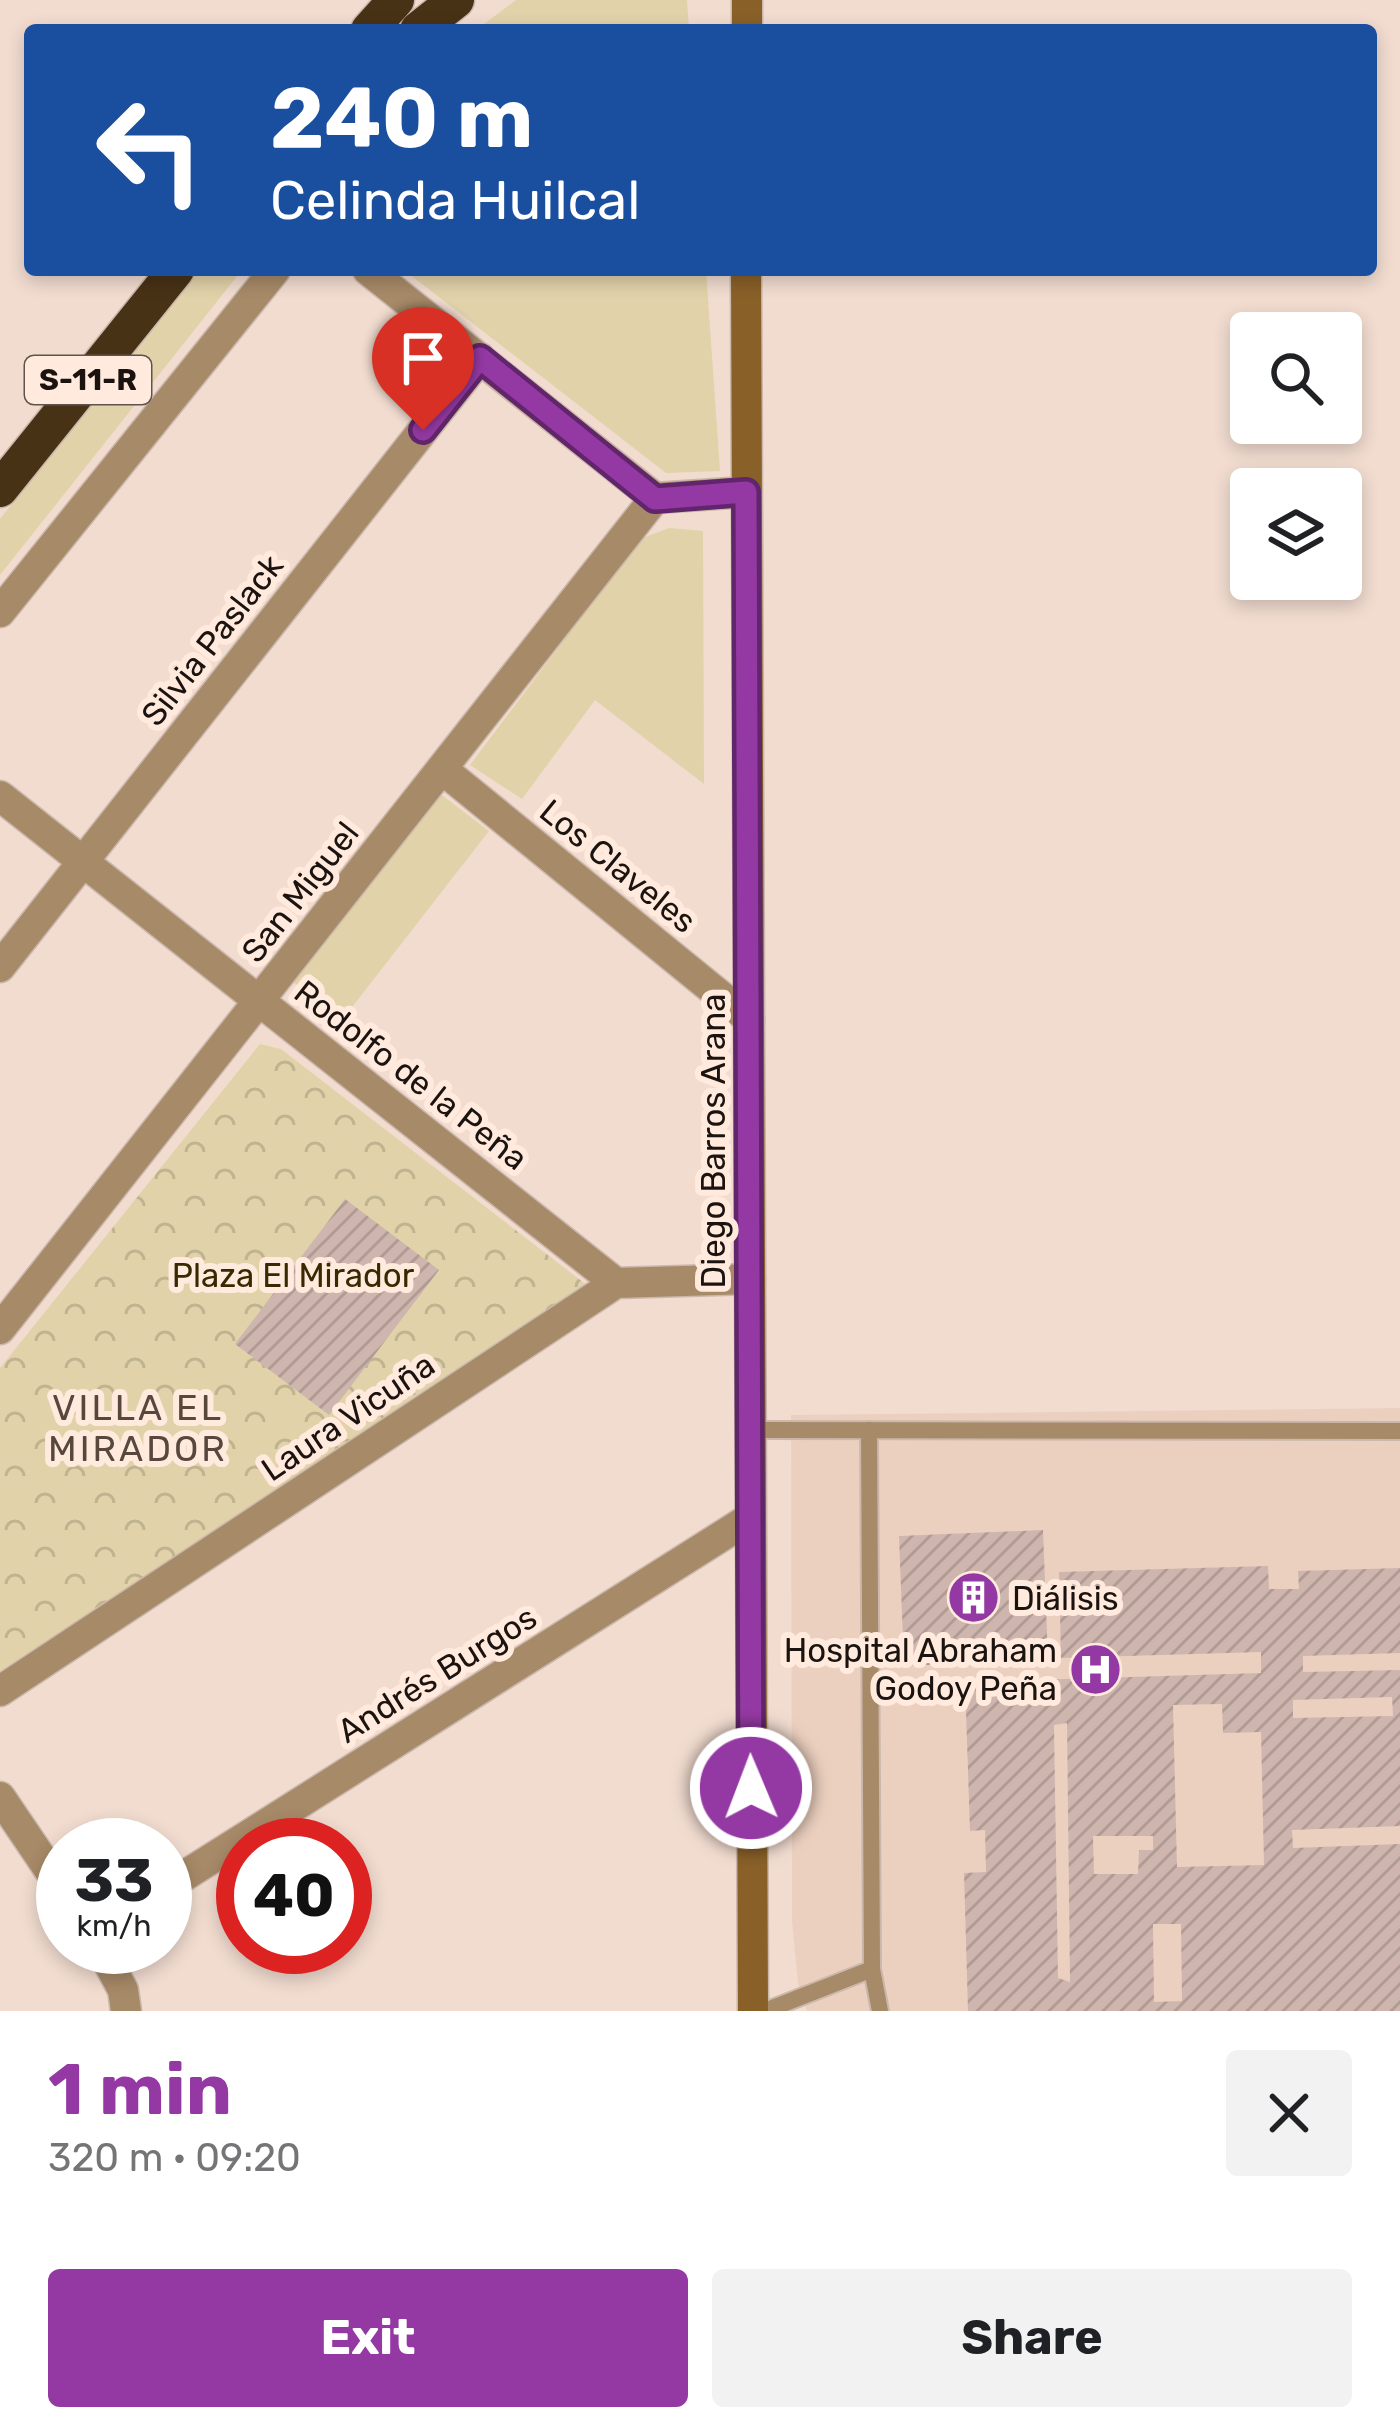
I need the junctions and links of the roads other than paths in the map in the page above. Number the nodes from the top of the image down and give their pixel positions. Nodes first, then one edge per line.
1 (396, 0) edge
2 (456, 0) edge
3 (373, 24) edge
4 (426, 24) edge
5 (171, 276) edge
6 (270, 276) edge
7 (376, 276) edge
8 (746, 276) edge
9 (480, 358) junction
10 (0, 489) edge
11 (746, 492) junction
12 (655, 499) junction
13 (0, 612) edge
14 (442, 769) junction
15 (0, 796) edge
16 (84, 862) junction
17 (0, 967) edge
18 (260, 1001) junction
19 (749, 1019) junction
20 (750, 1279) junction
21 (616, 1283) junction
22 (0, 1330) edge
23 (751, 1430) junction
24 (869, 1430) junction
25 (1400, 1431) edge
26 (747, 1520) junction
27 (0, 1691) edge
28 (0, 1797) edge
29 (36, 1850) edge
30 (192, 1871) edge
31 (872, 1969) junction
32 (114, 1974) edge
33 (126, 2011) edge
34 (753, 2011) edge
35 (765, 2011) edge
36 (880, 2011) edge

1 - 3 highway
2 - 4 highway
5 - 10 highway, S-11-R
6 - 13 street
7 - 9 street
8 - 11 street, Diego Barros Arana
9 - 12 street
9 - 16 street, Silvia Paslack
11 - 12 street
11 - 19 street, Diego Barros Arana
12 - 14 street, San Miguel
14 - 18 street, San Miguel
14 - 19 street, Los Claveles
15 - 16 street, Rodolfo de la Peña
16 - 17 street, Silvia Paslack
16 - 18 street, Rodolfo de la Peña
18 - 21 street, Rodolfo de la Peña
18 - 22 street, San Miguel
19 - 20 street, Diego Barros Arana
20 - 21 street
20 - 23 street, Diego Barros Arana
21 - 27 street, Laura Vicuña
23 - 24 lane
23 - 26 street, Diego Barros Arana
24 - 25 lane
24 - 31 lane
26 - 30 street, Andrés Burgos
26 - 34 street, Diego Barros Arana
28 - 29 street
31 - 35 lane
31 - 36 lane
32 - 33 street

